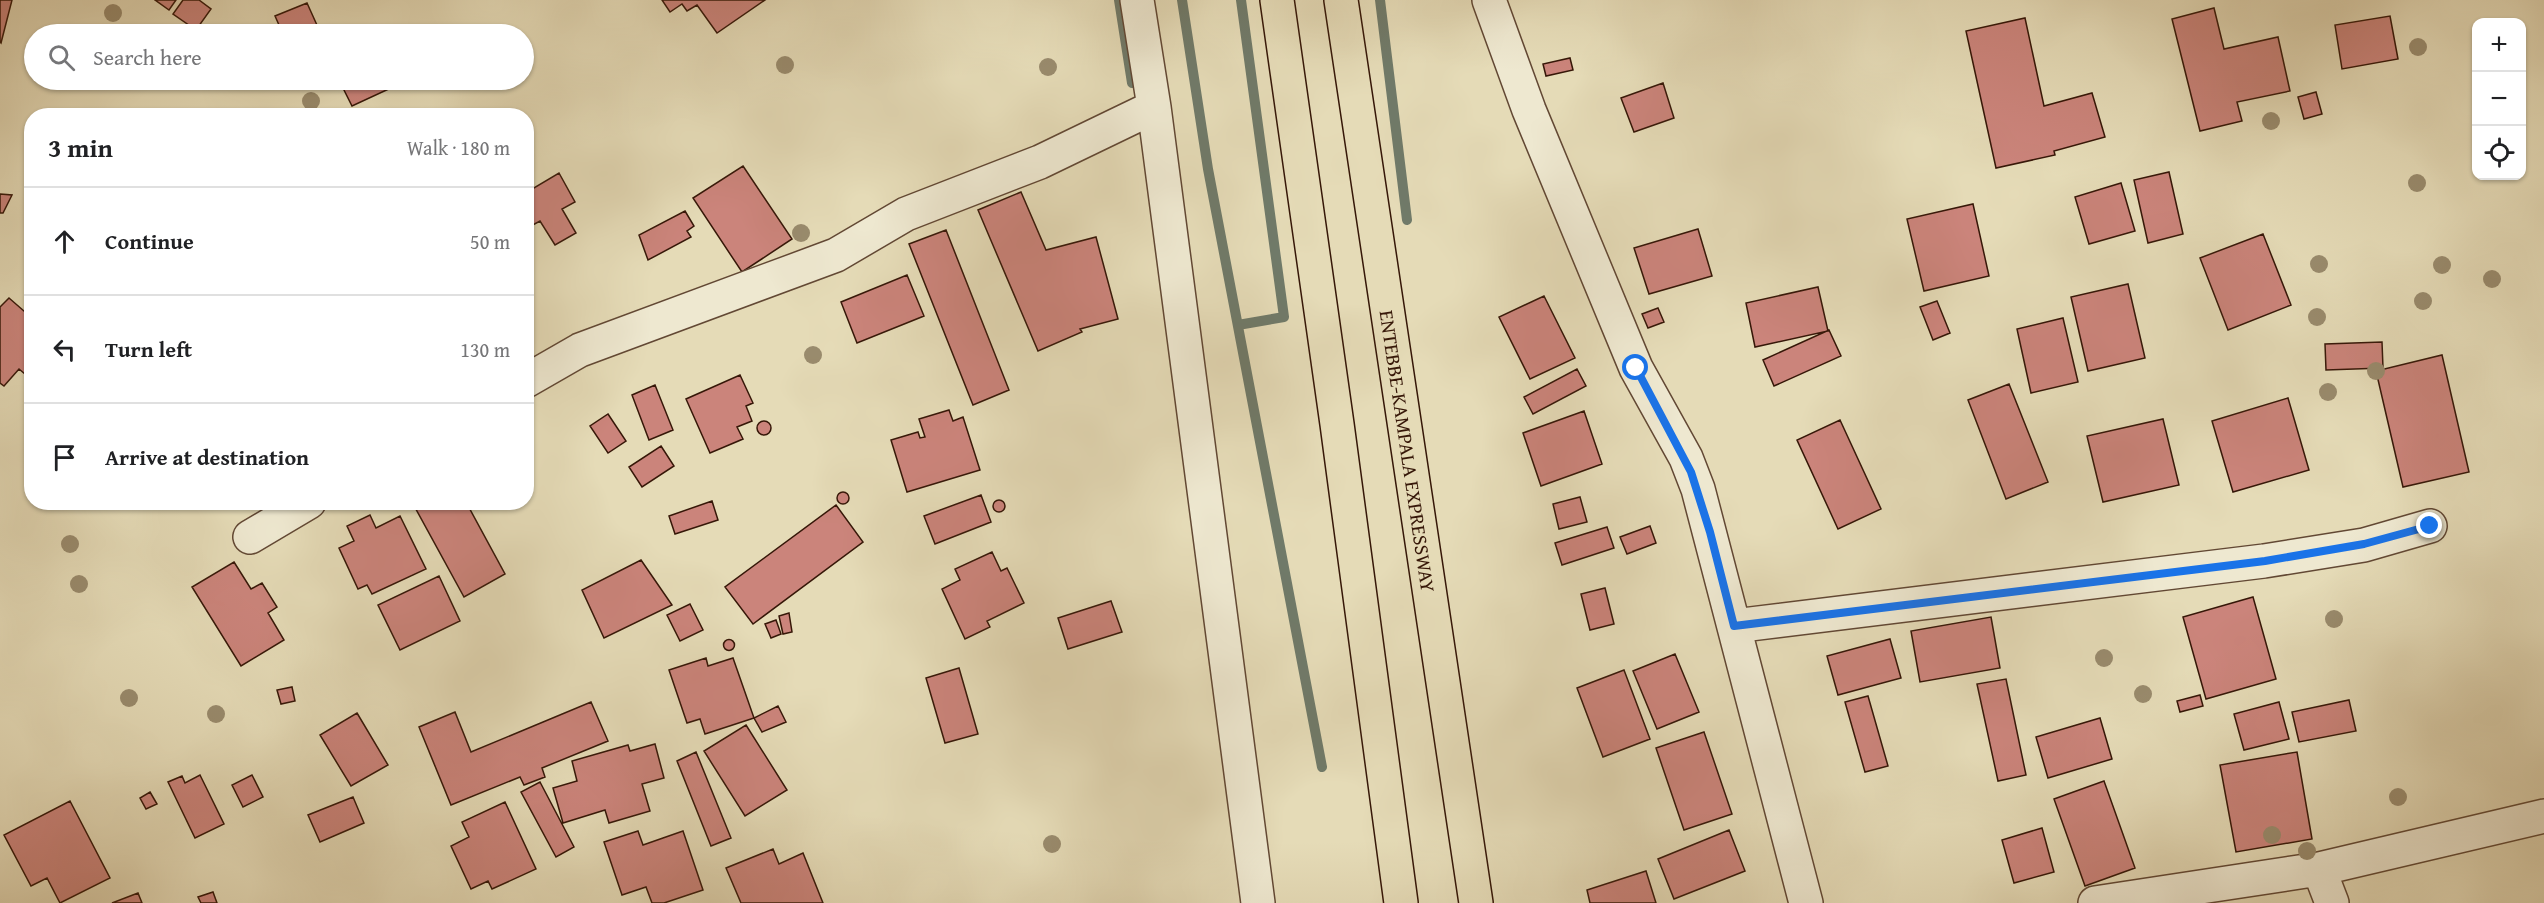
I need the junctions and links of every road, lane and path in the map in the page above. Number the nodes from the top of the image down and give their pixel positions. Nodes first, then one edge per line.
1 (1137, 0) edge
2 (1276, 0) edge
3 (1341, 0) edge
4 (1489, 0) edge
5 (1154, 107) junction
6 (534, 376) edge
7 (296, 510) edge
8 (2430, 526) dead end
9 (250, 537) dead end
10 (1734, 626) junction
11 (2544, 816) edge
12 (2319, 869) junction
13 (1258, 903) edge
14 (1401, 903) edge
15 (1476, 903) edge
16 (1806, 903) edge
17 (2096, 903) edge
18 (2331, 903) edge

1 - 5 street
2 - 14 highway
3 - 15 highway, ENTEBBE-KAMPALA EXPRESSWAY
4 - 10 street
5 - 6 street
5 - 13 street
7 - 9 street
8 - 10 street
10 - 16 street
11 - 12 street
12 - 17 street
12 - 18 street

